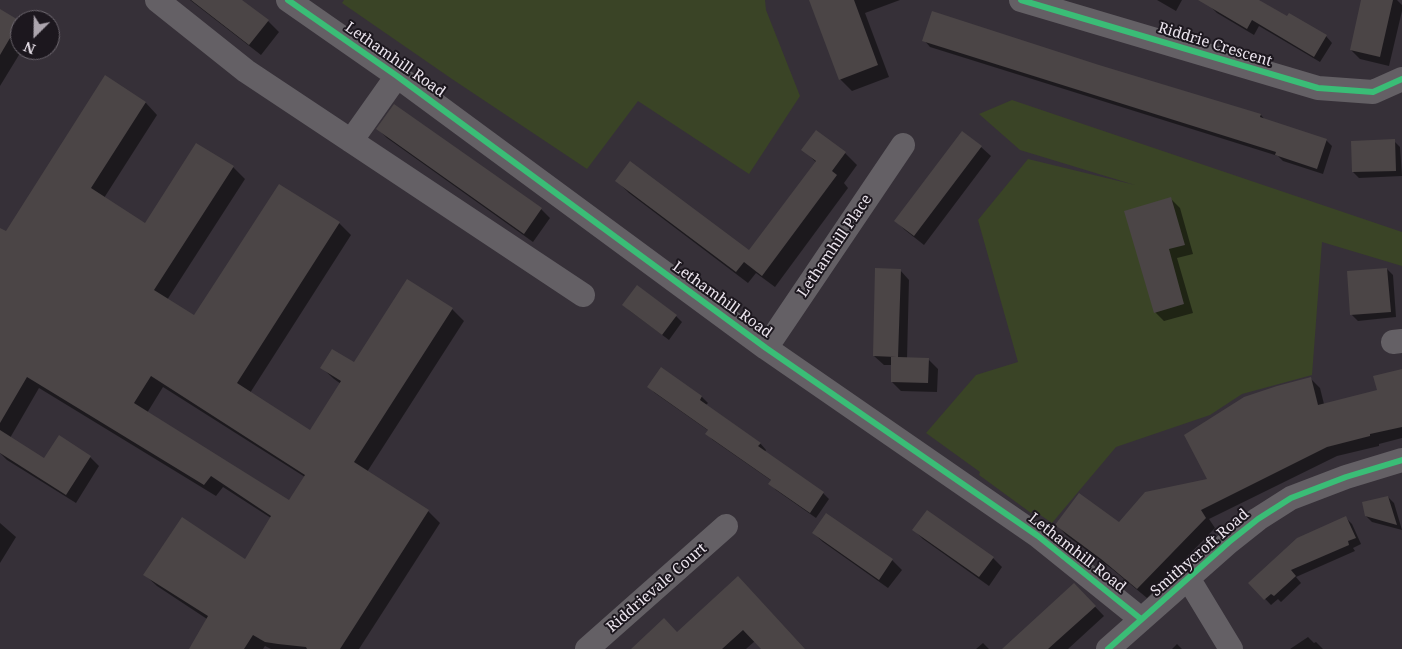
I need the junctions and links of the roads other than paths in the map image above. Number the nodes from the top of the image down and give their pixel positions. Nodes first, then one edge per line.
1 (157, 0) edge
2 (288, 0) edge
3 (1021, 0) edge
4 (397, 76) junction
5 (1402, 79) edge
6 (351, 141) junction
7 (903, 145) dead end
8 (584, 296) dead end
9 (766, 348) junction
10 (1402, 460) edge
11 (726, 526) dead end
12 (1188, 578) junction
13 (1141, 620) junction
14 (587, 649) edge
15 (1108, 649) edge
16 (1231, 649) edge

1 - 6 street
2 - 4 street, Lethamhill Road
3 - 5 street, Riddrie Crescent
4 - 6 street, Lethamhill Road
4 - 9 street, Lethamhill Road
6 - 8 street
7 - 9 street, Lethamhill Place
9 - 13 street, Lethamhill Road
10 - 12 street, Smithycroft Road
11 - 14 street, Riddrievale Court
12 - 13 street, Smithycroft Road
12 - 16 street
13 - 15 street, Smithycroft Road

